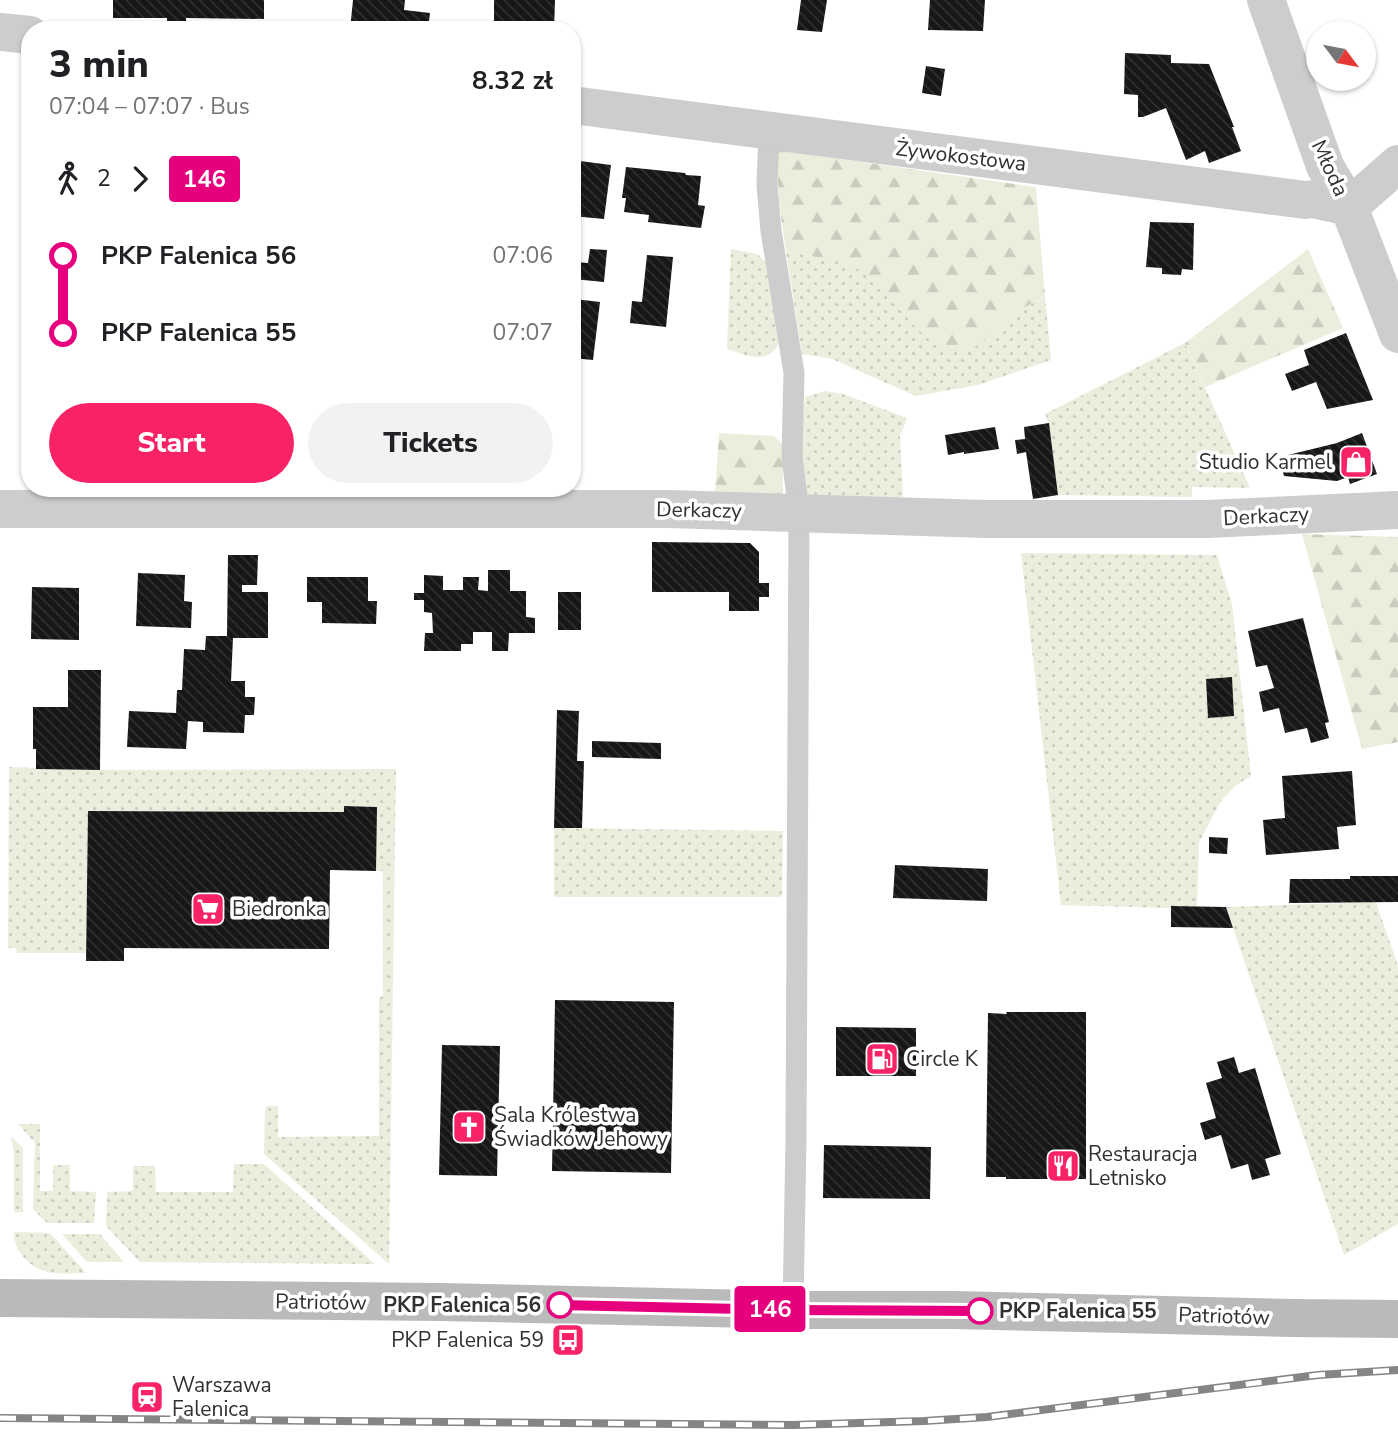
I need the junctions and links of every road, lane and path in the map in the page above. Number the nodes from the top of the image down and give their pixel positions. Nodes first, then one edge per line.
1 (1266, 0) edge
2 (0, 32) edge
3 (21, 34) edge
4 (581, 106) edge
5 (769, 131) junction
6 (1398, 164) edge
7 (1349, 206) junction
8 (1398, 334) edge
9 (0, 509) edge
10 (1398, 510) edge
11 (799, 513) junction
12 (0, 1298) edge
13 (793, 1310) junction
14 (1398, 1319) edge

1 - 7 street, Młoda
2 - 3 street
4 - 5 street, Żywokostowa
5 - 7 street, Żywokostowa
5 - 11 lane
6 - 7 street
7 - 8 street, Młoda
9 - 11 street, Derkaczy
10 - 11 street, Derkaczy
11 - 13 lane
12 - 13 main road, Patriotów
13 - 14 main road, Patriotów

